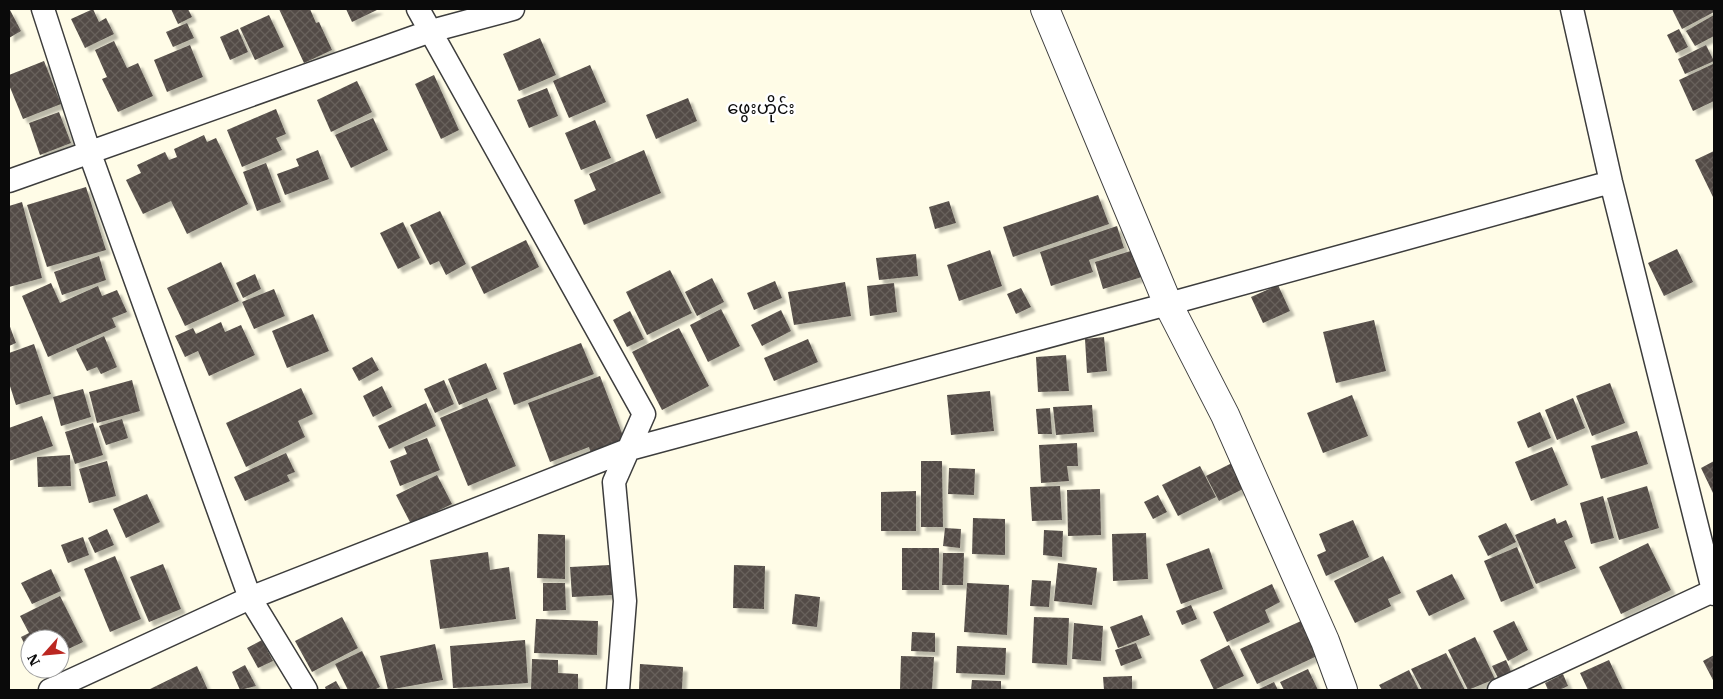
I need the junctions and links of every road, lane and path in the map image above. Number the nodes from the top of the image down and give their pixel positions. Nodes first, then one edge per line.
1 (43, 9) edge
2 (418, 9) edge
3 (514, 9) edge
4 (1045, 9) edge
5 (1572, 9) edge
6 (431, 31) junction
7 (89, 151) junction
8 (9, 181) edge
9 (1611, 182) junction
10 (1168, 304) junction
11 (630, 449) junction
12 (1714, 592) edge
13 (250, 598) junction
14 (50, 690) edge
15 (306, 690) edge
16 (618, 690) edge
17 (1343, 690) edge
18 (1499, 690) edge

1 - 7 street
2 - 6 street
3 - 6 street
4 - 10 street
5 - 9 street
6 - 7 street
6 - 11 street
7 - 8 street
7 - 13 street
9 - 10 street
9 - 12 street
10 - 11 street
10 - 17 street
11 - 13 street
11 - 16 street
12 - 18 street
13 - 14 street
13 - 15 street

